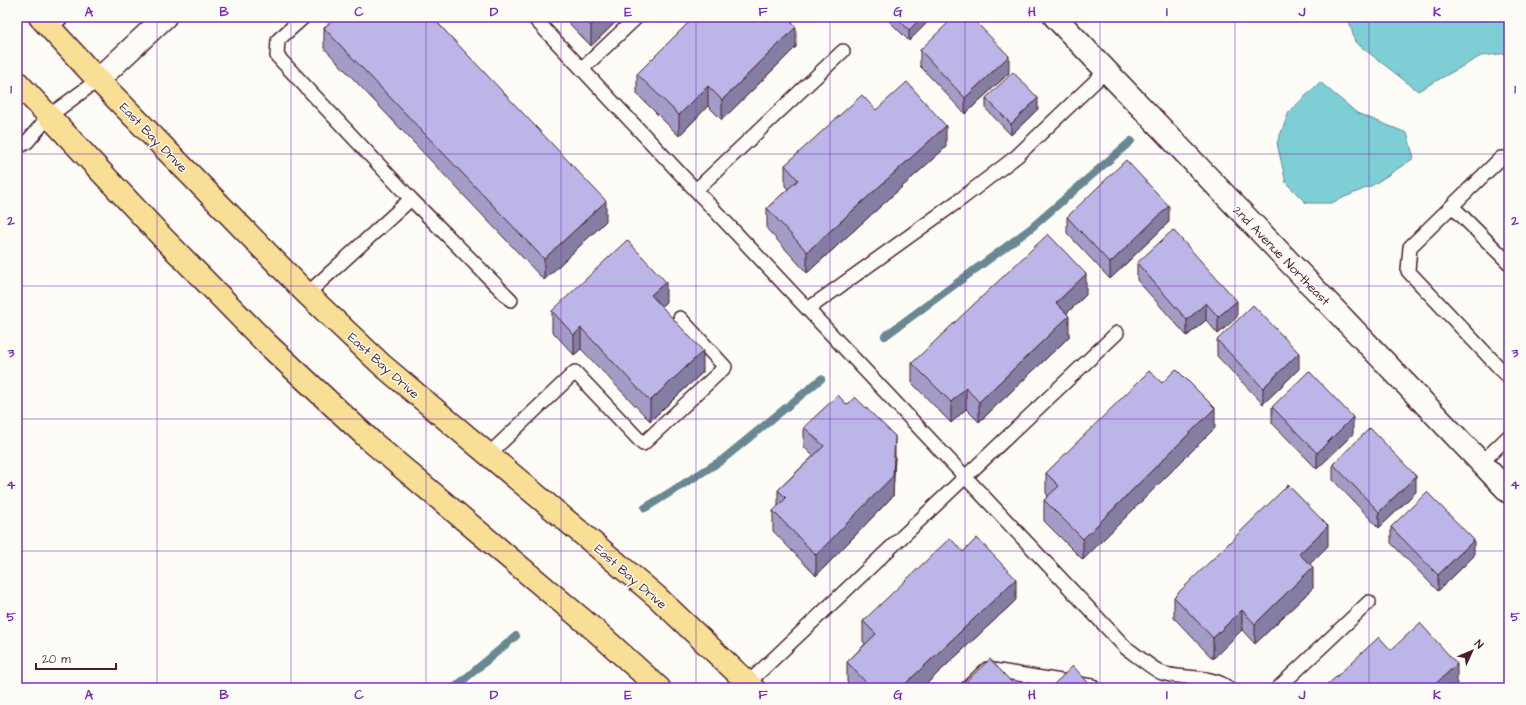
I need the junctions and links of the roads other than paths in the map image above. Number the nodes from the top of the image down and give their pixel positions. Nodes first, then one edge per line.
1 (165, 17) edge
2 (304, 17) edge
3 (533, 17) edge
4 (637, 17) edge
5 (1055, 17) edge
6 (51, 21) edge
7 (843, 51) dead end
8 (582, 69) junction
9 (1106, 71) junction
10 (98, 80) junction
11 (17, 82) edge
12 (49, 116) junction
13 (17, 148) edge
14 (1509, 158) edge
15 (696, 190) junction
16 (411, 199) junction
17 (1452, 206) junction
18 (1509, 263) edge
19 (307, 294) junction
20 (511, 300) dead end
21 (808, 309) junction
22 (680, 318) dead end
23 (1117, 333) dead end
24 (1509, 378) edge
25 (1509, 436) edge
26 (488, 455) junction
27 (1481, 463) junction
28 (966, 477) junction
29 (1509, 492) edge
30 (1370, 602) dead end
31 (750, 686) edge
32 (658, 688) edge
33 (967, 688) edge
34 (1093, 688) edge
35 (1228, 688) edge
36 (1278, 688) edge

1 - 10 street
2 - 16 lane
3 - 8 lane
4 - 8 lane
5 - 9 street, 2nd Avenue Northeast
6 - 10 main road, East Bay Drive
7 - 15 lane
8 - 15 lane
9 - 21 lane
9 - 27 street, 2nd Avenue Northeast
10 - 12 lane
10 - 19 main road, East Bay Drive
11 - 12 main road
12 - 13 lane
12 - 32 main road
14 - 17 lane
15 - 21 lane
16 - 19 lane
16 - 20 lane
17 - 18 lane
17 - 24 lane
19 - 26 main road, East Bay Drive
21 - 28 lane
22 - 26 lane
23 - 28 lane
25 - 27 lane
26 - 31 main road, East Bay Drive
27 - 29 street, 2nd Avenue Northeast
28 - 31 lane
28 - 35 lane
30 - 36 lane
33 - 34 lane

